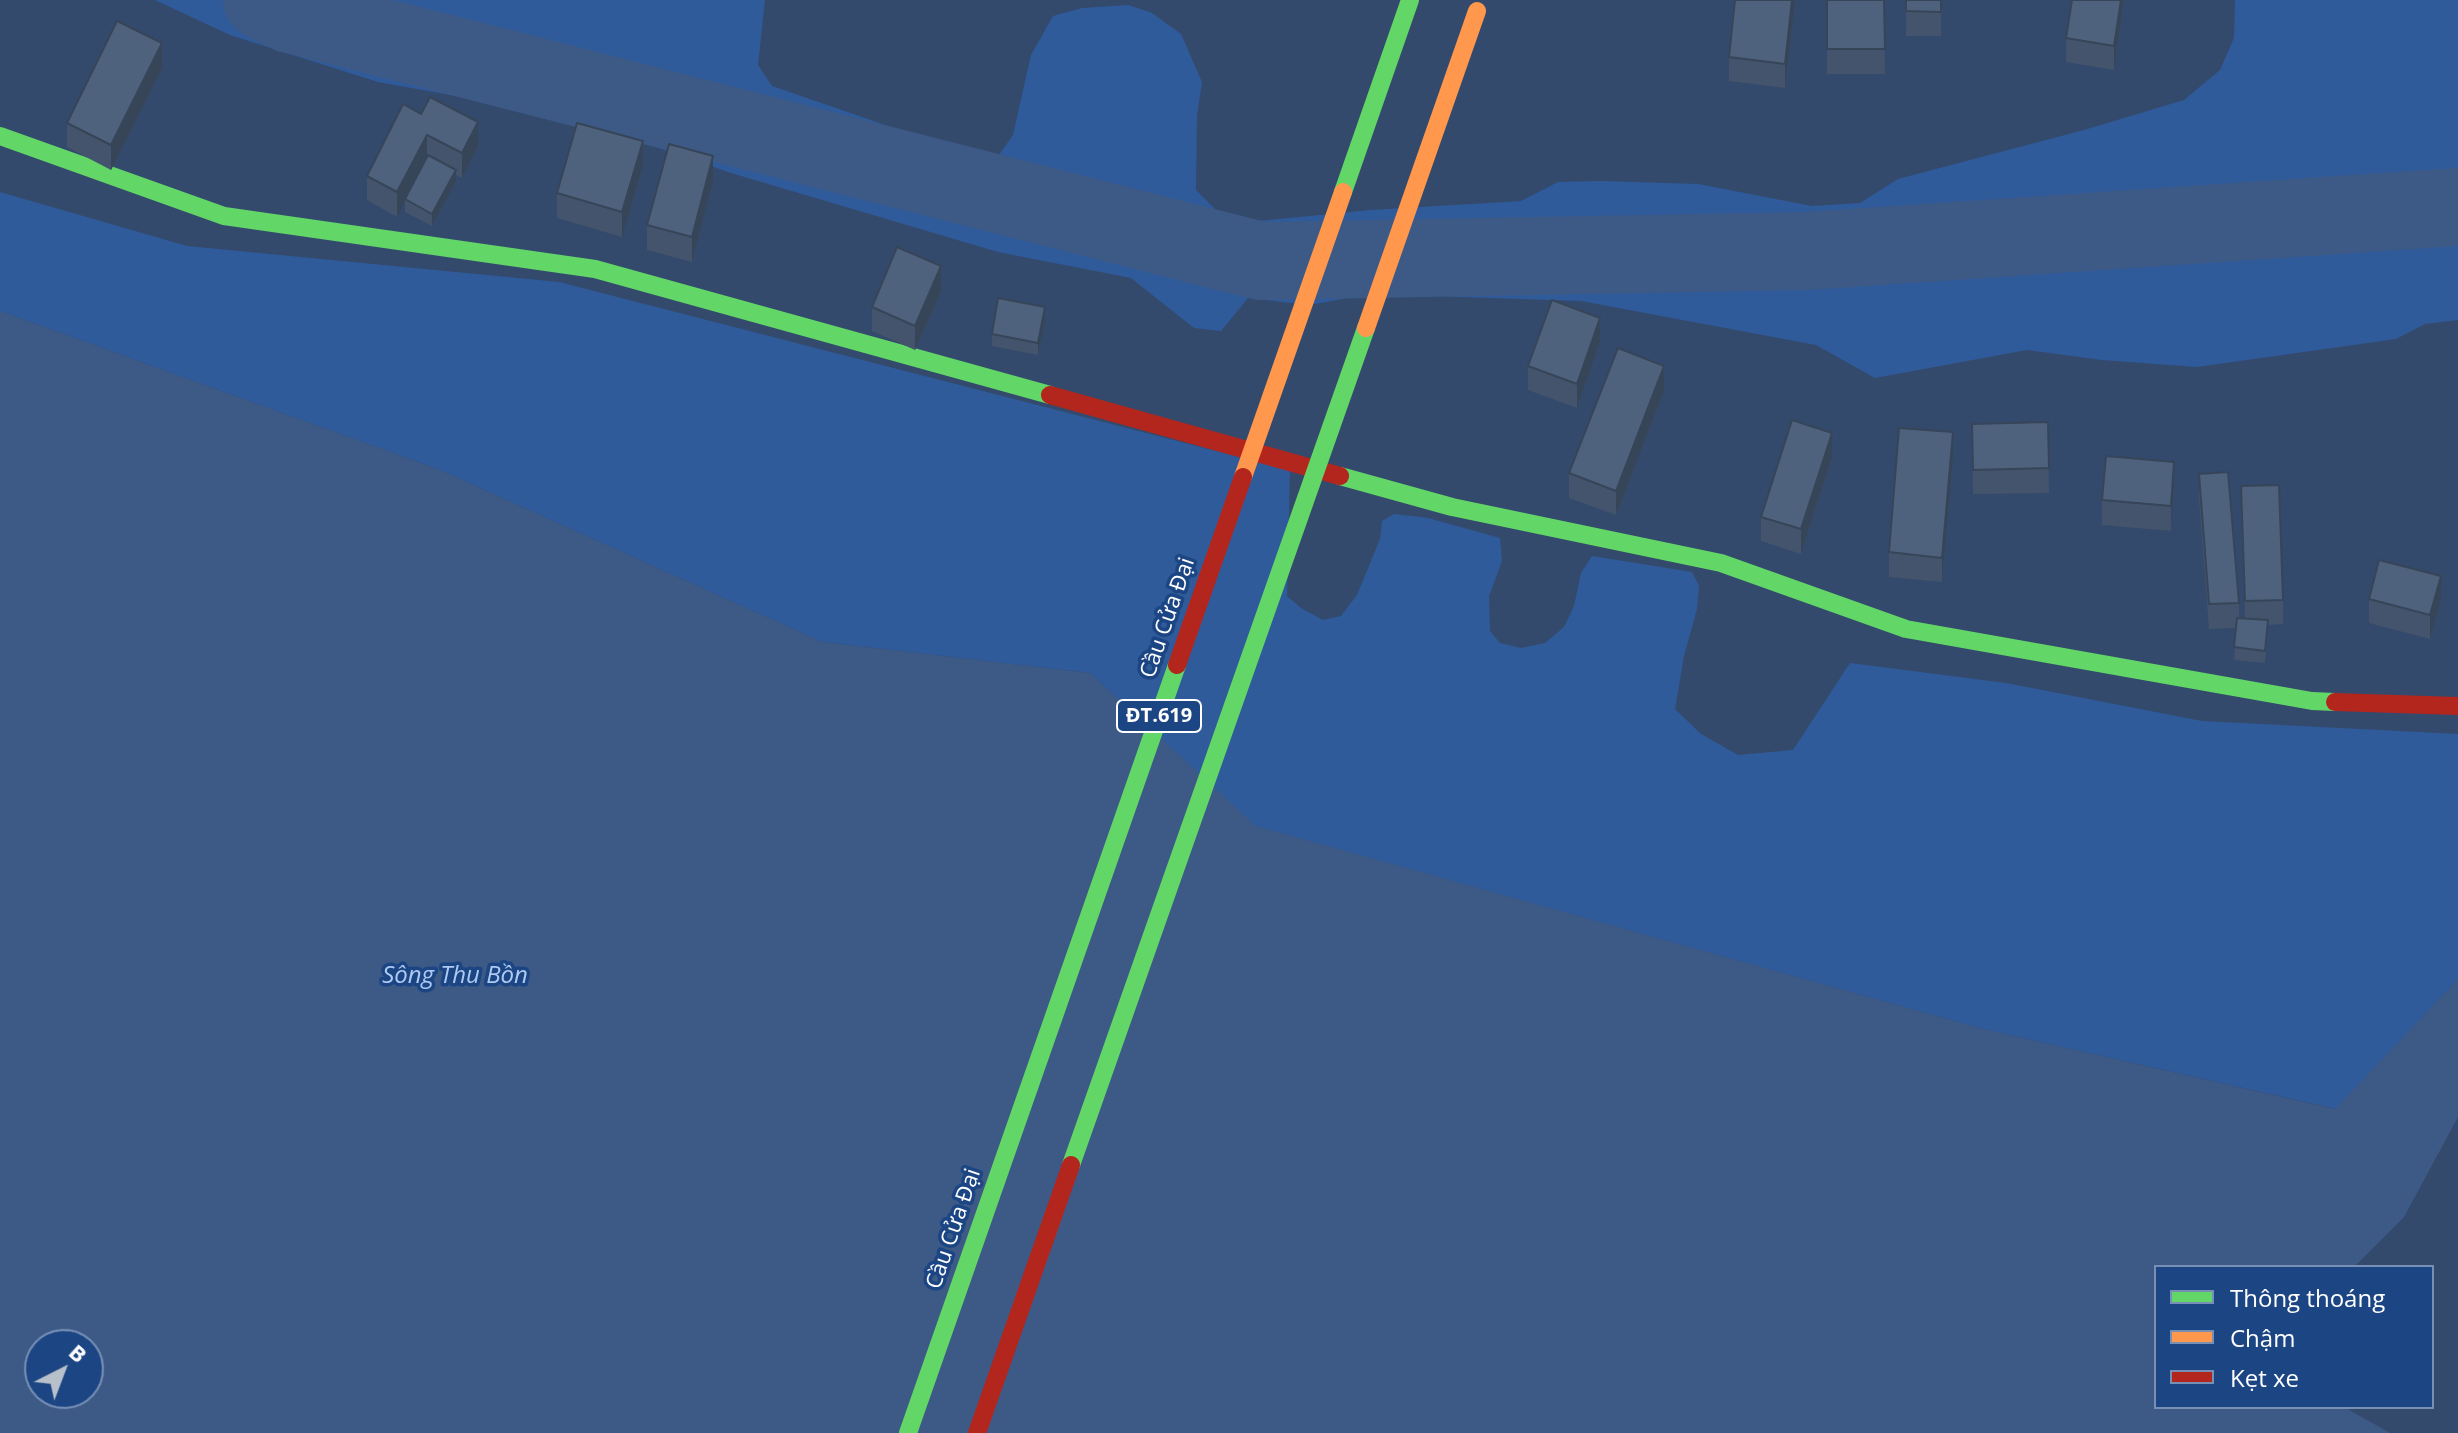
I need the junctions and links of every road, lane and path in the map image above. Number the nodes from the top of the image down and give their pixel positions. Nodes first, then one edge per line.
1 (1410, 0) edge
2 (1477, 11) dead end
3 (0, 136) edge
4 (2458, 706) edge
5 (908, 1433) edge
6 (977, 1433) edge

1 - 5 main road, Cầu Cửa Đại / ĐT.619, bridge
2 - 6 main road, ĐT.619, bridge
3 - 4 main road

